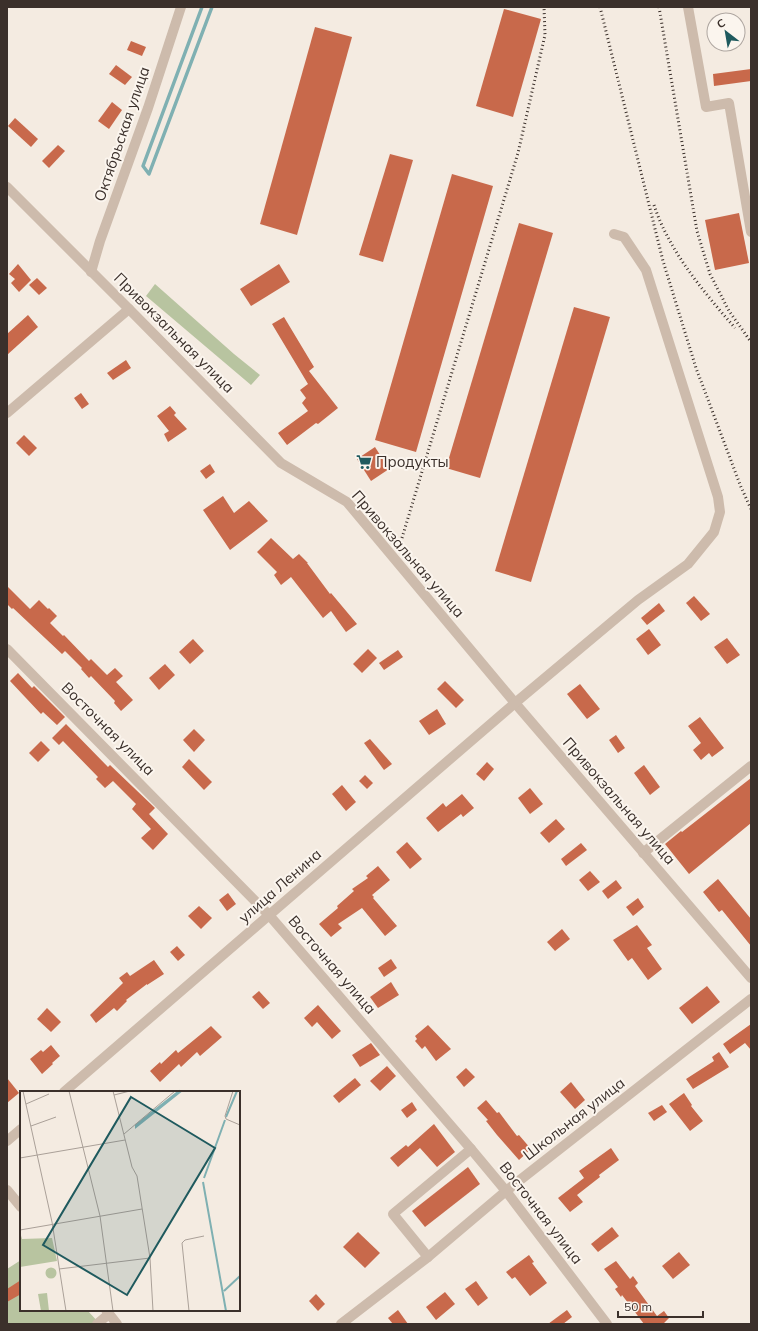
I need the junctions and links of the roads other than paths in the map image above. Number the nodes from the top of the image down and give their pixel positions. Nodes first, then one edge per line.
1 (181, 7) edge
2 (688, 7) edge
3 (7, 187) edge
4 (751, 232) edge
5 (614, 234) dead end
6 (91, 272) junction
7 (129, 308) junction
8 (7, 413) edge
9 (7, 649) edge
10 (516, 703) junction
11 (751, 766) edge
12 (643, 853) junction
13 (269, 915) junction
14 (751, 978) edge
15 (751, 999) edge
16 (65, 1091) edge
17 (20, 1130) edge
18 (7, 1141) edge
19 (471, 1149) junction
20 (7, 1190) edge
21 (506, 1191) junction
22 (20, 1205) edge
23 (428, 1257) junction
24 (108, 1312) edge
25 (97, 1324) edge
26 (118, 1324) edge
27 (341, 1324) edge
28 (607, 1324) edge

1 - 6 street, Октябрьская улица
2 - 4 street
3 - 6 street, Привокзальная улица
5 - 10 street, улица Ленина
6 - 7 street, Привокзальная улица
7 - 8 street
7 - 10 street, Привокзальная улица
9 - 13 street, Восточная улица
10 - 12 street, Привокзальная улица
10 - 13 street, улица Ленина
11 - 12 street
12 - 14 street, Привокзальная улица
13 - 16 street, улица Ленина
13 - 19 street, Восточная улица
15 - 21 street, Школьная улица
17 - 18 street
19 - 21 street, Восточная улица
19 - 23 street
20 - 22 street
21 - 23 street, Школьная улица
21 - 28 street, Восточная улица
23 - 27 street, Школьная улица
24 - 25 street
24 - 26 street

